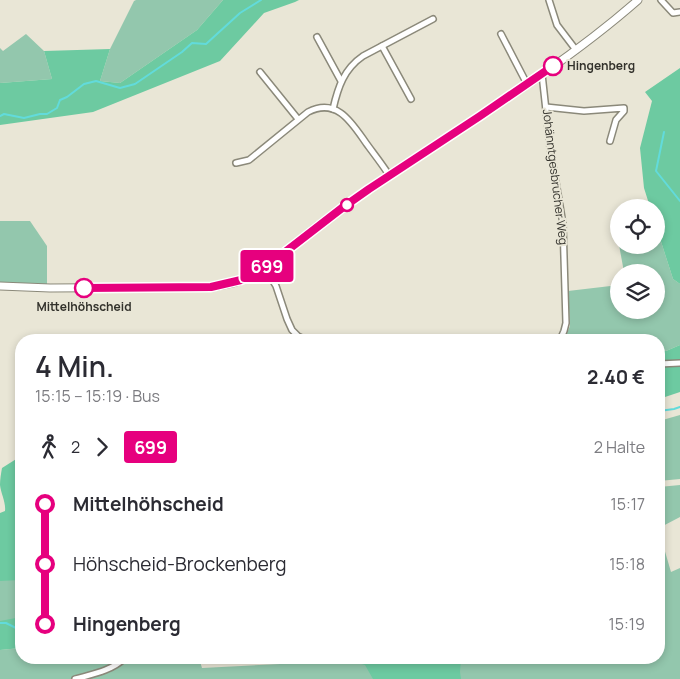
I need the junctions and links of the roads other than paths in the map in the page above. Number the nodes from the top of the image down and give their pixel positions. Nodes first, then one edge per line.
1 (549, 0) edge
2 (638, 0) edge
3 (661, 0) edge
4 (680, 12) edge
5 (433, 19) dead end
6 (500, 34) dead end
7 (317, 37) dead end
8 (382, 46) junction
9 (576, 50) junction
10 (260, 72) dead end
11 (542, 74) junction
12 (341, 81) junction
13 (527, 84) junction
14 (410, 99) dead end
15 (546, 107) junction
16 (332, 109) junction
17 (298, 119) junction
18 (610, 141) dead end
19 (236, 164) dead end
20 (389, 175) junction
21 (266, 268) junction
22 (0, 286) edge
23 (296, 334) edge
24 (562, 334) edge
25 (680, 363) edge
26 (665, 364) edge
27 (117, 664) edge
28 (76, 679) edge

1 - 9 street
2 - 9 street
3 - 4 street
5 - 8 street
6 - 13 street
7 - 12 street
8 - 12 street
8 - 14 street
9 - 11 street
10 - 17 street
11 - 13 street
11 - 15 street, Johänntgesbrucher Weg
12 - 16 street
13 - 20 street
15 - 18 street
15 - 24 street, Johänntgesbrucher Weg
16 - 17 street
16 - 20 street
17 - 19 street
20 - 21 street
21 - 22 street
21 - 23 street
25 - 26 street
27 - 28 street

